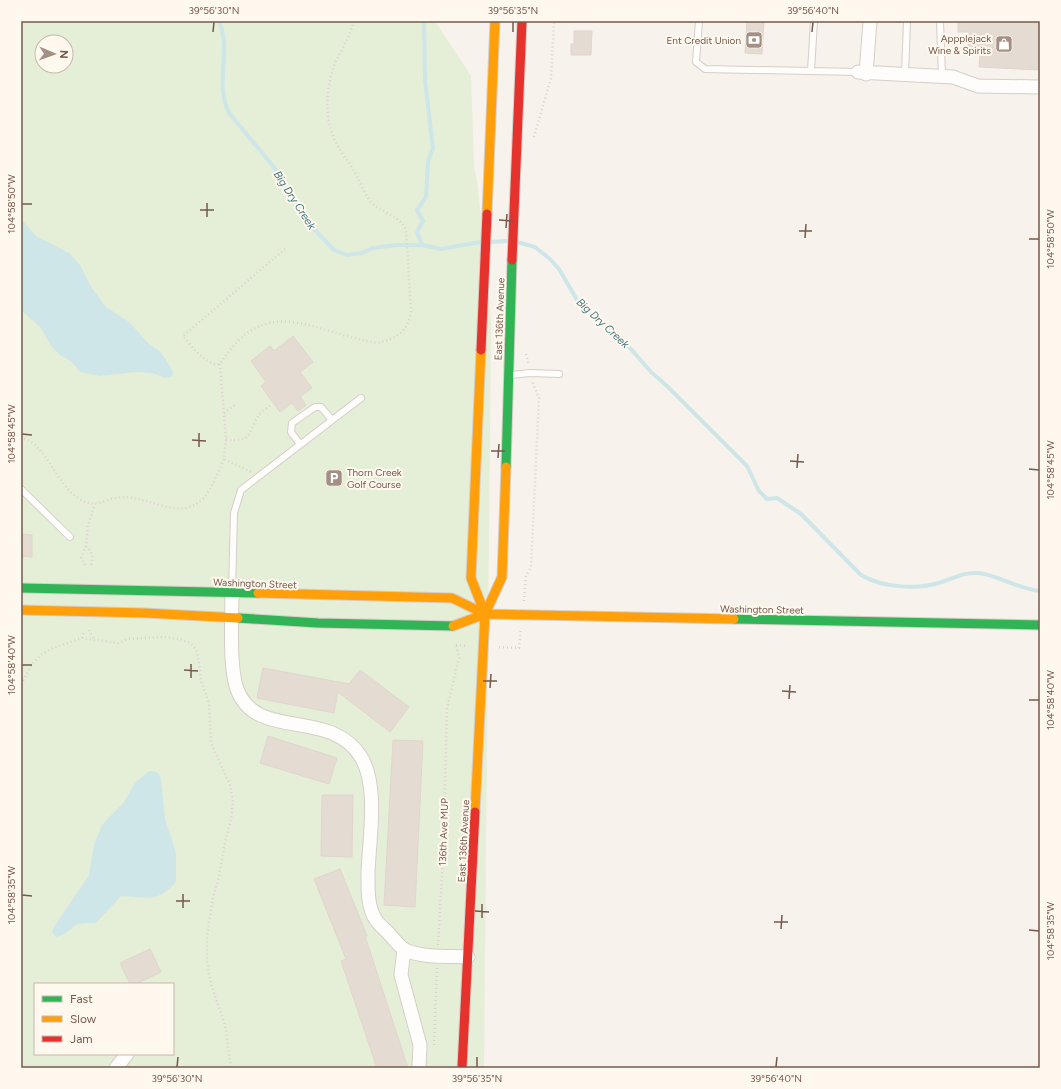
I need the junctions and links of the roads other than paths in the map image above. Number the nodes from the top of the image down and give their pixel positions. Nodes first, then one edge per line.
1 (494, 21) edge
2 (522, 21) edge
3 (699, 21) edge
4 (814, 21) edge
5 (870, 21) edge
6 (907, 21) edge
7 (940, 21) edge
8 (811, 71) junction
9 (862, 73) junction
10 (905, 75) junction
11 (942, 76) junction
12 (1040, 87) edge
13 (559, 374) dead end
14 (508, 376) junction
15 (360, 398) dead end
16 (332, 420) junction
17 (300, 444) junction
18 (21, 489) edge
19 (70, 537) dead end
20 (21, 588) edge
21 (232, 593) junction
22 (21, 610) edge
23 (484, 614) junction
24 (232, 619) junction
25 (1040, 625) edge
26 (404, 950) junction
27 (468, 956) junction
28 (126, 1055) edge
29 (116, 1068) edge
30 (420, 1068) edge
31 (462, 1068) edge

1 - 23 main road, East 136th Avenue
2 - 14 main road, East 136th Avenue
3 - 8 lane
4 - 8 lane
5 - 9 street
6 - 10 lane
7 - 11 lane
8 - 9 lane
9 - 10 street
10 - 11 street
11 - 12 street
13 - 14 lane
14 - 23 main road, East 136th Avenue
15 - 16 lane
16 - 17 lane
16 - 17 lane
17 - 21 lane
18 - 19 lane
20 - 21 main road, Washington Street
21 - 23 main road, Washington Street
21 - 24 street
22 - 24 main road, Washington Street
23 - 24 main road, Washington Street
23 - 25 main road, Washington Street
23 - 27 main road, East 136th Avenue
24 - 26 street
26 - 27 street
26 - 30 street
27 - 31 main road, East 136th Avenue
28 - 29 street

